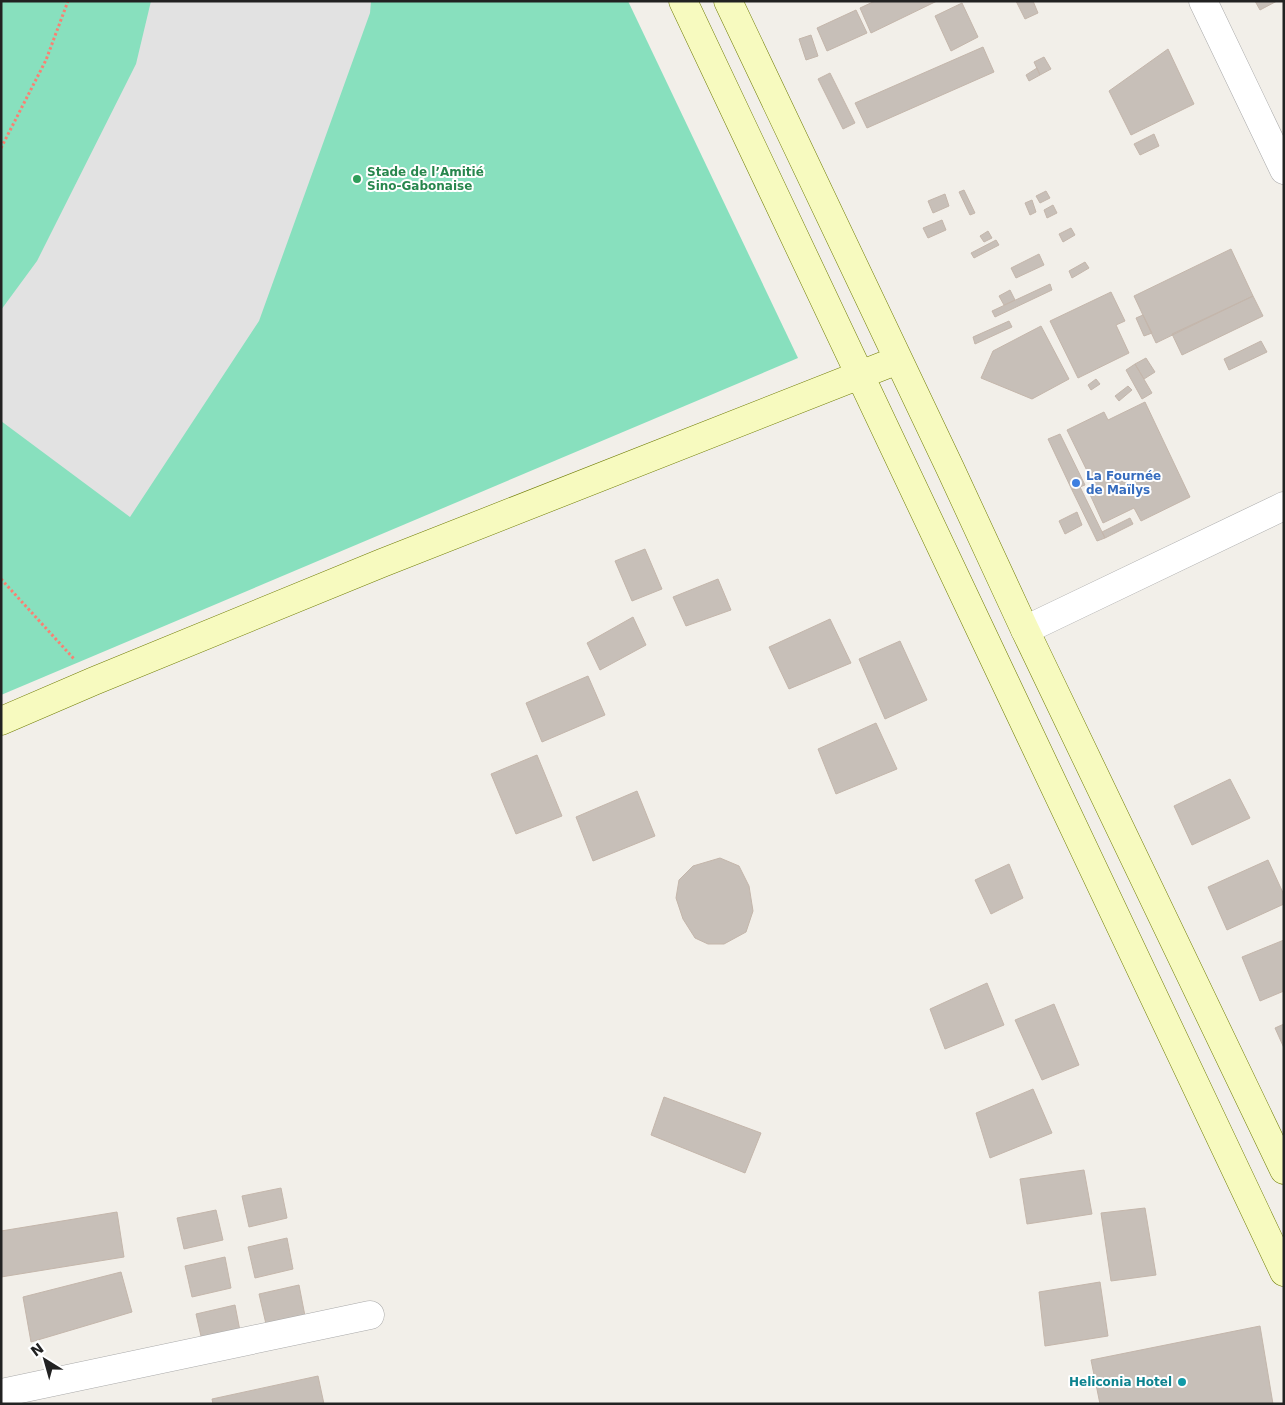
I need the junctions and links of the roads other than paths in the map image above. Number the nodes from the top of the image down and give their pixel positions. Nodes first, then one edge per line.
1 (683, 1) edge
2 (728, 1) edge
3 (1203, 1) edge
4 (1284, 170) edge
5 (898, 360) junction
6 (860, 374) junction
7 (1284, 506) edge
8 (1025, 630) junction
9 (1, 721) edge
10 (1284, 1170) edge
11 (1284, 1272) edge
12 (370, 1315) dead end
13 (1, 1393) edge

1 - 6 street
2 - 5 street
3 - 4 street
5 - 6 street
5 - 8 street
6 - 9 street
6 - 11 street
7 - 8 street
8 - 10 street
12 - 13 street

